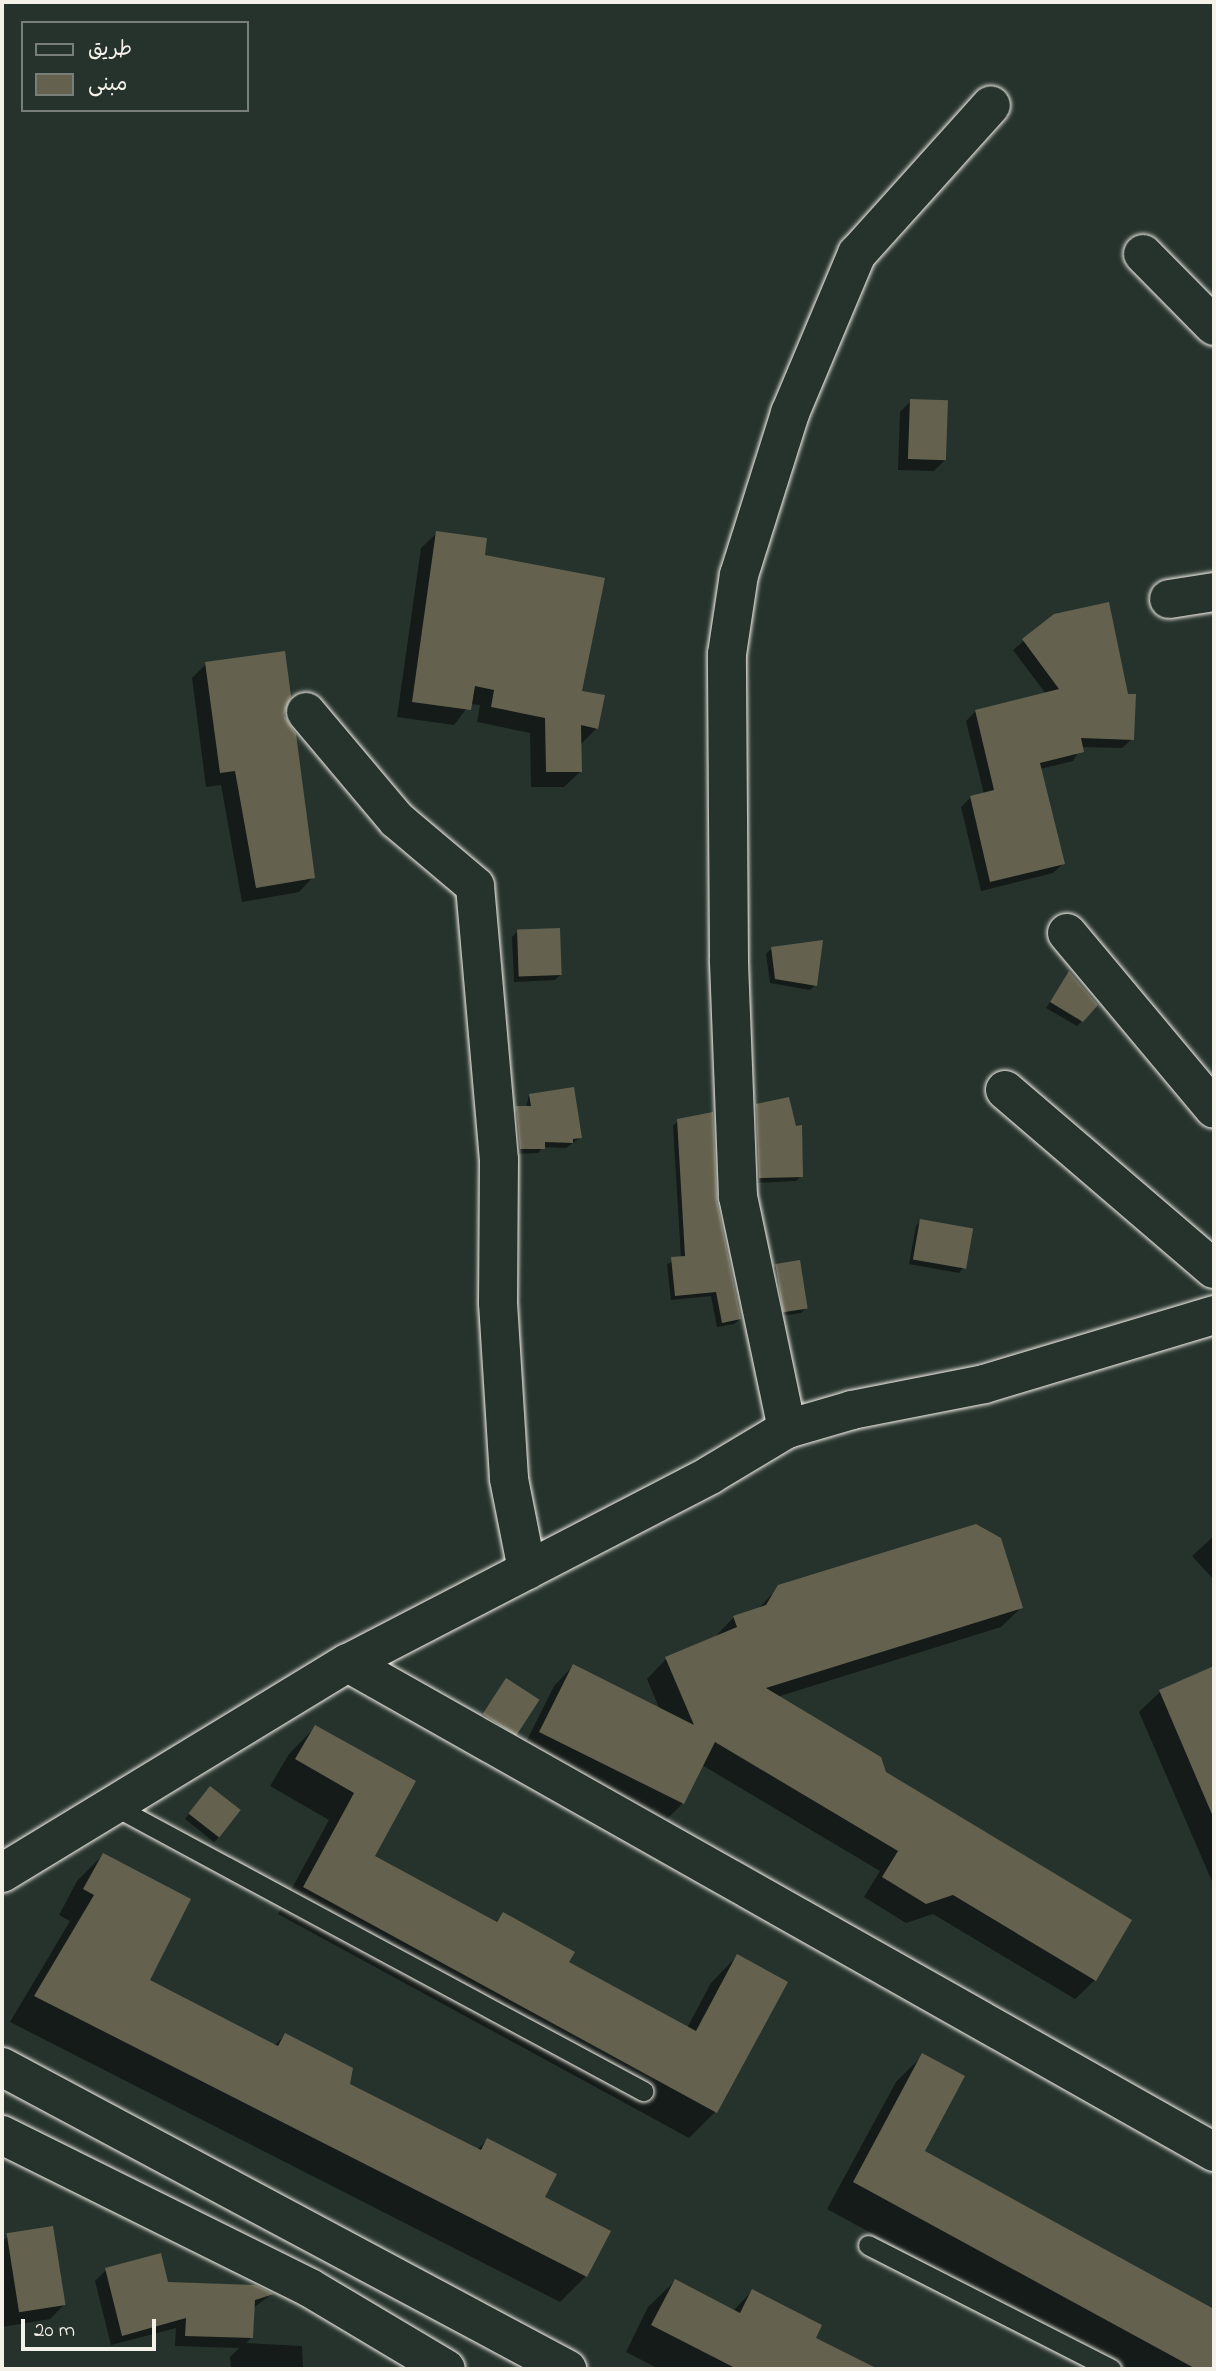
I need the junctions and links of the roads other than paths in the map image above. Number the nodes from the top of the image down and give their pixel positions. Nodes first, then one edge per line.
1 (991, 106) dead end
2 (1143, 254) dead end
3 (1214, 326) edge
4 (1214, 592) edge
5 (1169, 599) dead end
6 (306, 712) dead end
7 (1067, 933) dead end
8 (1005, 1090) dead end
9 (1214, 1109) edge
10 (1214, 1269) edge
11 (1213, 1319) edge
12 (787, 1429) junction
13 (527, 1570) junction
14 (348, 1663) junction
15 (116, 1807) junction
16 (2, 1873) edge
17 (2, 2067) edge
18 (643, 2091) dead end
19 (2, 2135) edge
20 (1214, 2152) edge
21 (868, 2245) dead end
22 (446, 2369) edge
23 (567, 2369) edge
24 (1111, 2369) edge

1 - 12 street
2 - 3 street
4 - 5 street
6 - 13 street
7 - 9 street
8 - 10 street
11 - 12 street
12 - 13 street
13 - 14 street
14 - 15 street
14 - 20 street
15 - 16 street
15 - 18 lane
17 - 23 street
19 - 22 street
21 - 24 lane

